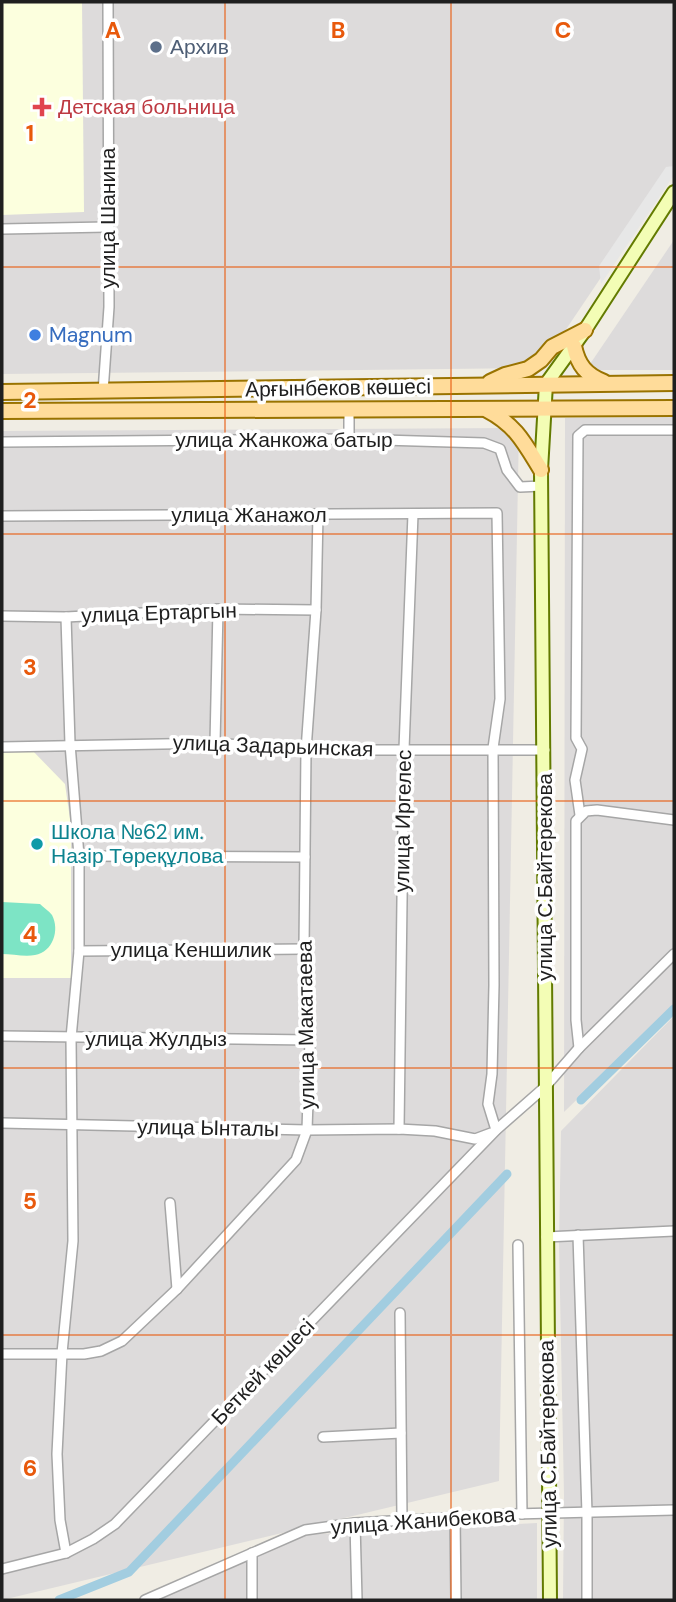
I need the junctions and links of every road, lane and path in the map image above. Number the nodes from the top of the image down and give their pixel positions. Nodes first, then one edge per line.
1 (108, 2) edge
2 (674, 192) edge
3 (107, 227) junction
4 (2, 229) edge
5 (586, 330) junction
6 (574, 346) junction
7 (674, 383) edge
8 (546, 384) junction
9 (609, 384) junction
10 (485, 385) junction
11 (2, 392) edge
12 (103, 392) junction
13 (674, 408) edge
14 (545, 409) junction
15 (349, 410) junction
16 (485, 410) junction
17 (2, 411) edge
18 (674, 430) edge
19 (349, 439) junction
20 (2, 442) edge
21 (541, 470) junction
22 (542, 486) junction
23 (318, 514) junction
24 (413, 514) junction
25 (2, 516) edge
26 (218, 609) junction
27 (316, 610) junction
28 (2, 616) edge
29 (66, 617) junction
30 (215, 743) junction
31 (70, 744) junction
32 (2, 747) edge
33 (493, 748) junction
34 (404, 749) junction
35 (306, 750) junction
36 (545, 750) junction
37 (580, 815) junction
38 (674, 820) edge
39 (79, 856) junction
40 (305, 857) junction
41 (304, 949) junction
42 (79, 951) junction
43 (674, 954) edge
44 (2, 1036) edge
45 (71, 1038) junction
46 (310, 1040) junction
47 (579, 1048) junction
48 (545, 1087) junction
49 (2, 1124) edge
50 (74, 1126) junction
51 (399, 1129) junction
52 (307, 1130) junction
53 (496, 1130) junction
54 (170, 1203) dead end
55 (674, 1231) edge
56 (578, 1235) junction
57 (546, 1237) junction
58 (518, 1245) dead end
59 (177, 1289) junction
60 (400, 1313) dead end
61 (62, 1353) junction
62 (2, 1354) edge
63 (401, 1433) junction
64 (323, 1437) dead end
65 (674, 1510) edge
66 (587, 1513) junction
67 (522, 1514) junction
68 (549, 1514) junction
69 (455, 1517) junction
70 (402, 1520) junction
71 (355, 1522) junction
72 (66, 1553) junction
73 (252, 1553) junction
74 (2, 1569) edge
75 (145, 1600) edge
76 (252, 1600) edge
77 (357, 1600) edge
78 (456, 1600) edge
79 (550, 1600) edge
80 (587, 1600) edge

1 - 3 street, улица Шанина
2 - 5 main road
3 - 4 street
3 - 12 street, улица Шанина
5 - 6 main road
5 - 10 main road
6 - 8 main road
6 - 9 main road
7 - 9 main road, Арғынбеков көшесі
8 - 9 main road, Арғынбеков көшесі
8 - 10 main road, Арғынбеков көшесі
8 - 14 main road, улица С.Байтерекова
10 - 12 main road, Арғынбеков көшесі
11 - 12 main road, Арғынбеков көшесі
13 - 14 main road, Арғынбеков көшесі
14 - 16 main road, Арғынбеков көшесі
14 - 21 main road, улица С.Байтерекова
15 - 16 main road, Арғынбеков көшесі
15 - 17 main road, Арғынбеков көшесі
15 - 19 street
16 - 21 main road
18 - 37 street
19 - 20 street, улица Жанкожа батыр
19 - 22 street, улица Жанкожа батыр
21 - 22 main road, улица С.Байтерекова
22 - 36 main road, улица С.Байтерекова
23 - 24 street, улица Жанажол
23 - 25 street, улица Жанажол
23 - 27 street, улица Макатаева
24 - 33 street, улица Жанажол
24 - 34 street, улица Иргелес
26 - 27 street, улица Ертаргын
26 - 29 street, улица Ертаргын
26 - 30 street
27 - 35 street, улица Макатаева
28 - 29 street, улица Ертаргын
29 - 31 street
30 - 31 street, улица Задарьинская
30 - 35 street, улица Задарьинская
31 - 32 street, улица Задарьинская
31 - 39 street
33 - 34 street, улица Задарьинская
33 - 36 street, улица Задарьинская
33 - 53 street
34 - 35 street, улица Задарьинская
34 - 51 street, улица Иргелес
35 - 40 street, улица Макатаева
36 - 48 main road, улица С.Байтерекова
37 - 38 street
37 - 47 street
39 - 40 street
39 - 42 street
40 - 41 street, улица Макатаева
41 - 42 street, улица Кеншилик
41 - 46 street, улица Макатаева
42 - 45 street
43 - 47 street, Беткей көшесі
44 - 45 street, улица Жулдыз
45 - 46 street, улица Жулдыз
45 - 50 street
46 - 52 street, улица Макатаева
47 - 48 street, Беткей көшесі
48 - 53 street, Беткей көшесі
48 - 57 main road, улица С.Байтерекова
49 - 50 street, улица Ынталы
50 - 52 street, улица Ынталы
50 - 61 street
51 - 52 street, улица Ынталы
51 - 53 street, улица Ынталы
52 - 59 street, улица Макатаева
53 - 72 street, Беткей көшесі
54 - 59 street
55 - 56 street
56 - 57 street
56 - 66 street
57 - 68 main road, улица С.Байтерекова
58 - 67 street
59 - 61 street, улица Макатаева
60 - 63 street
61 - 62 street, улица Макатаева
61 - 72 street
63 - 64 street
63 - 70 street
65 - 66 street, улица Жанибекова
66 - 68 street, улица Жанибекова
66 - 80 street
67 - 68 street, улица Жанибекова
67 - 69 street, улица Жанибекова
68 - 79 main road, улица С.Байтерекова
69 - 70 street, улица Жанибекова
69 - 78 street
70 - 71 street, улица Жанибекова
71 - 73 street, улица Жанибекова
71 - 77 street
72 - 74 street, Беткей көшесі
73 - 75 street, улица Жанибекова
73 - 76 street

